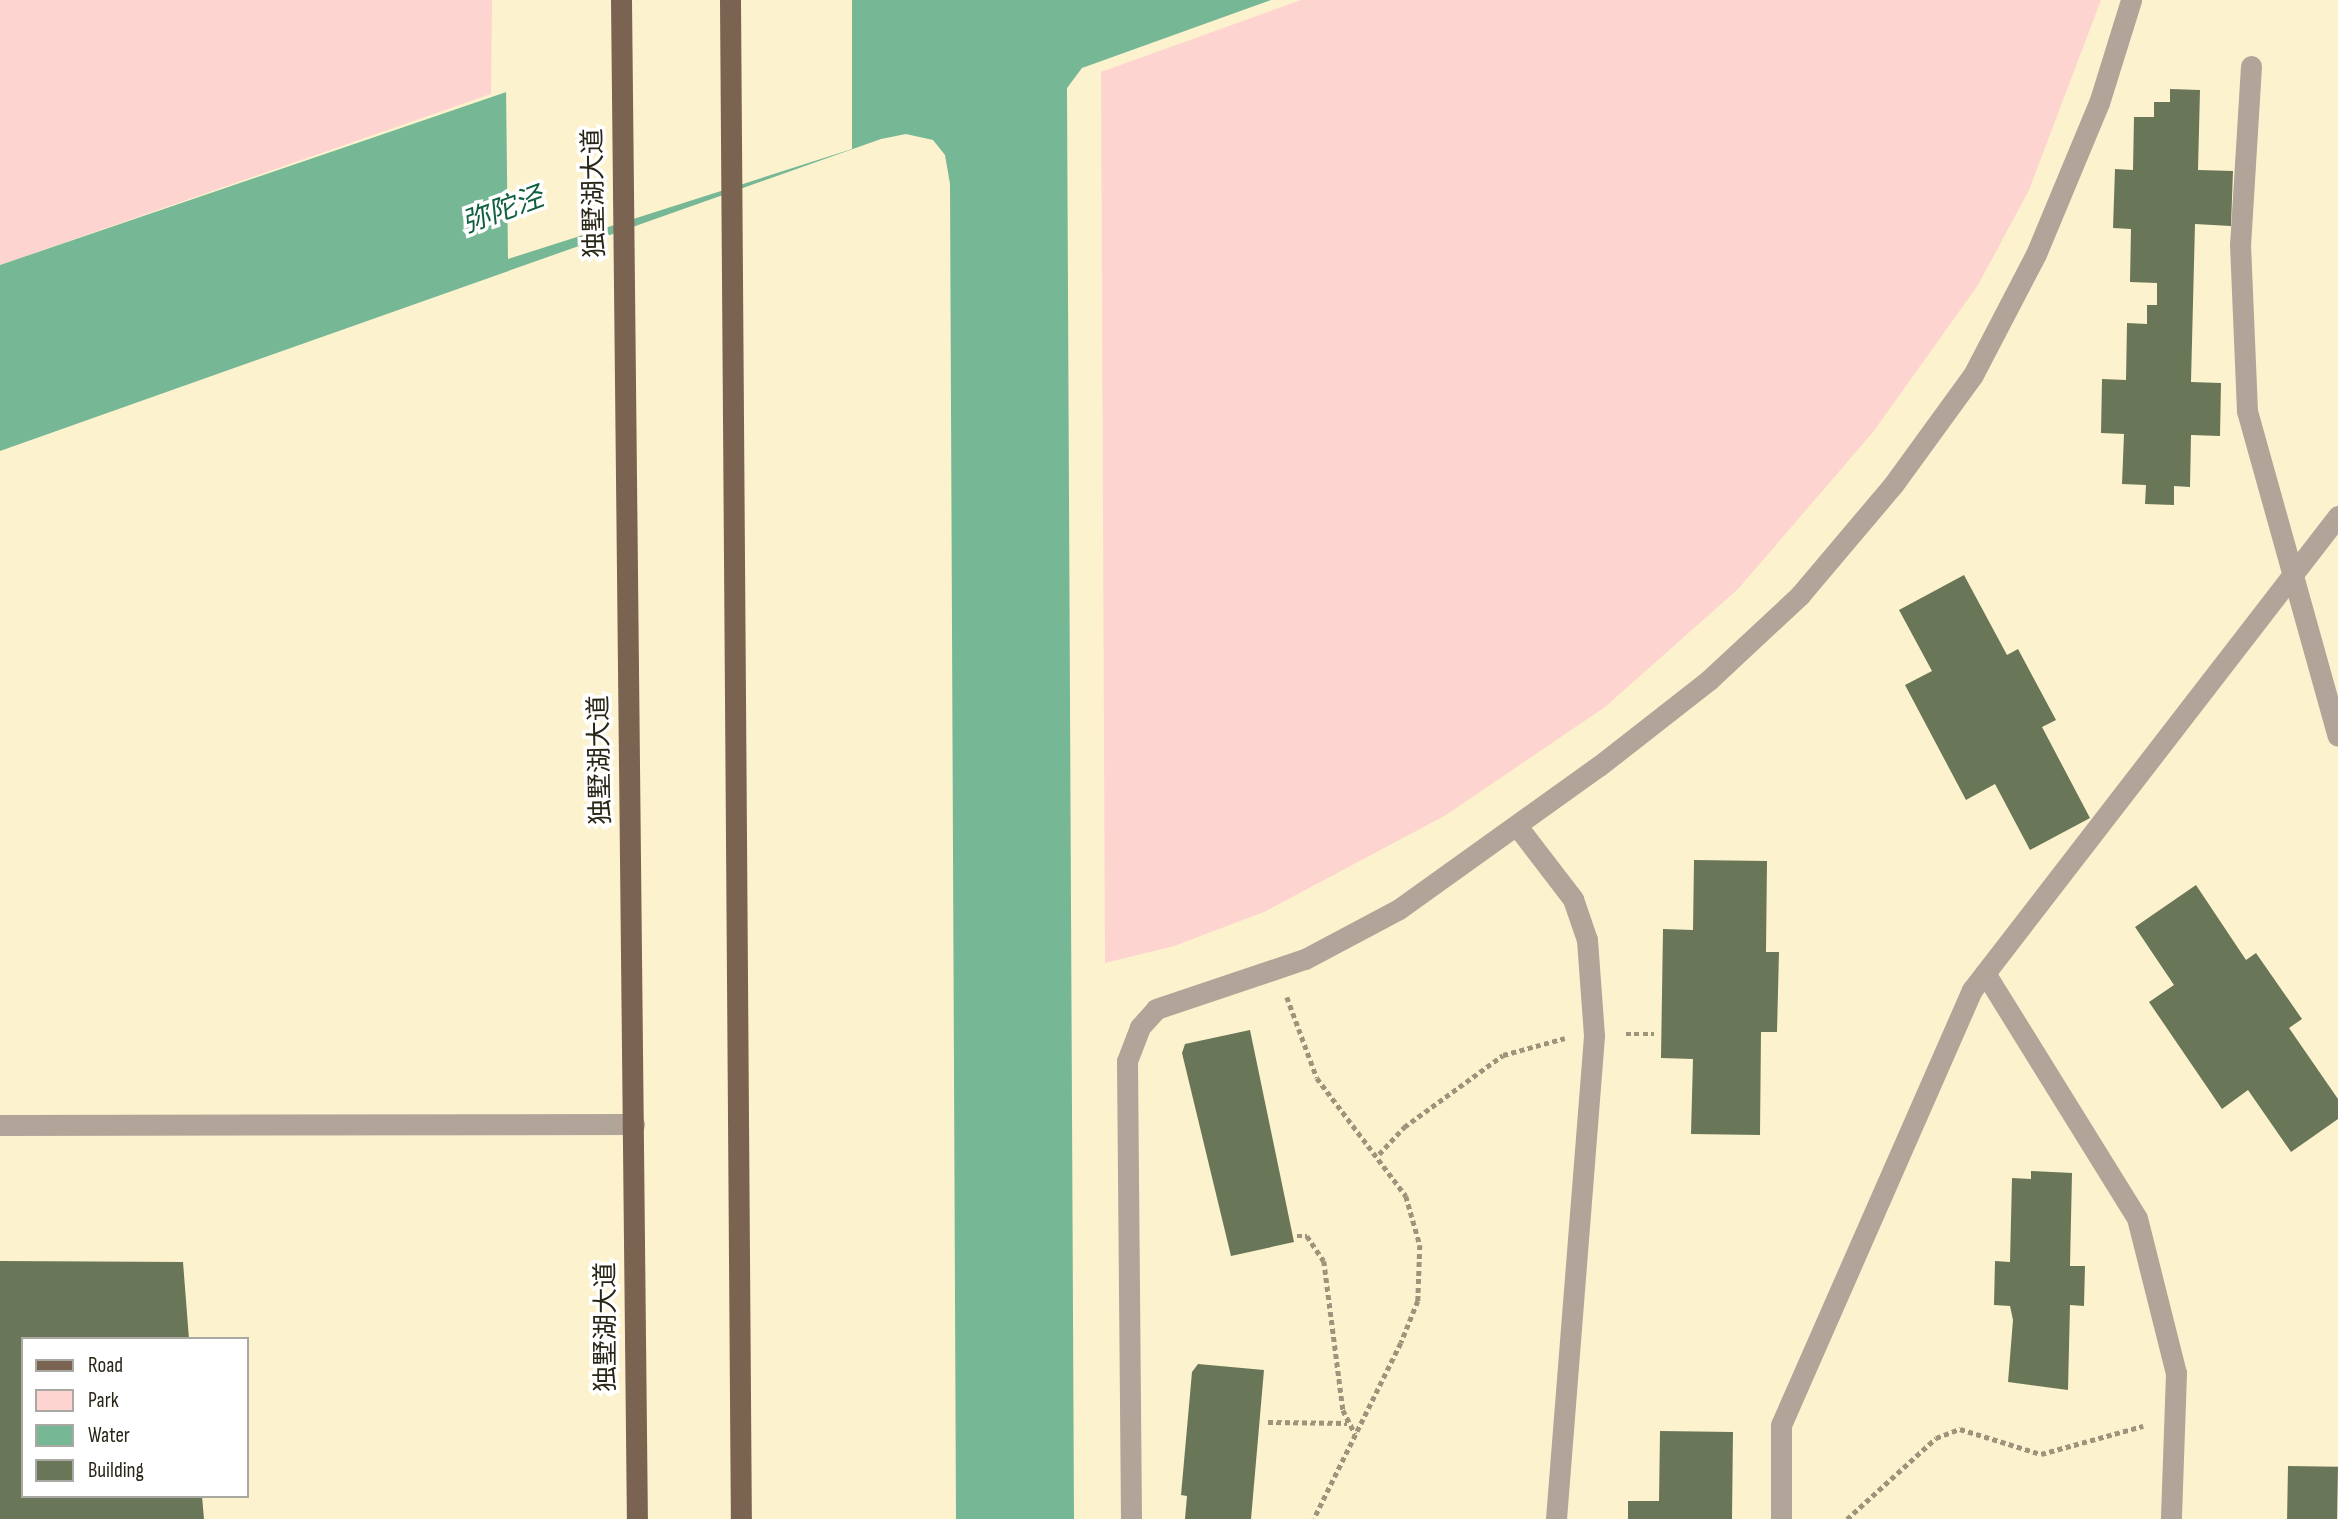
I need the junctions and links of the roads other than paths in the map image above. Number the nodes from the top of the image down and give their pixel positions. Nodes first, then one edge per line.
1 (730, 0) edge
2 (2131, 0) edge
3 (621, 4) edge
4 (2251, 66) dead end
5 (2338, 516) edge
6 (2291, 577) junction
7 (2338, 736) edge
8 (1517, 826) junction
9 (1985, 973) junction
10 (634, 1124) junction
11 (0, 1125) edge
12 (636, 1519) edge
13 (741, 1519) edge
14 (1130, 1519) edge
15 (1556, 1519) edge
16 (1781, 1519) edge
17 (2171, 1519) edge

1 - 13 main road
2 - 8 lane
3 - 10 main road, 独墅湖大道
4 - 6 lane
5 - 6 lane
6 - 7 lane
6 - 9 lane
8 - 14 lane
8 - 15 lane
9 - 16 lane
9 - 17 lane
10 - 11 lane
10 - 12 main road, 独墅湖大道

